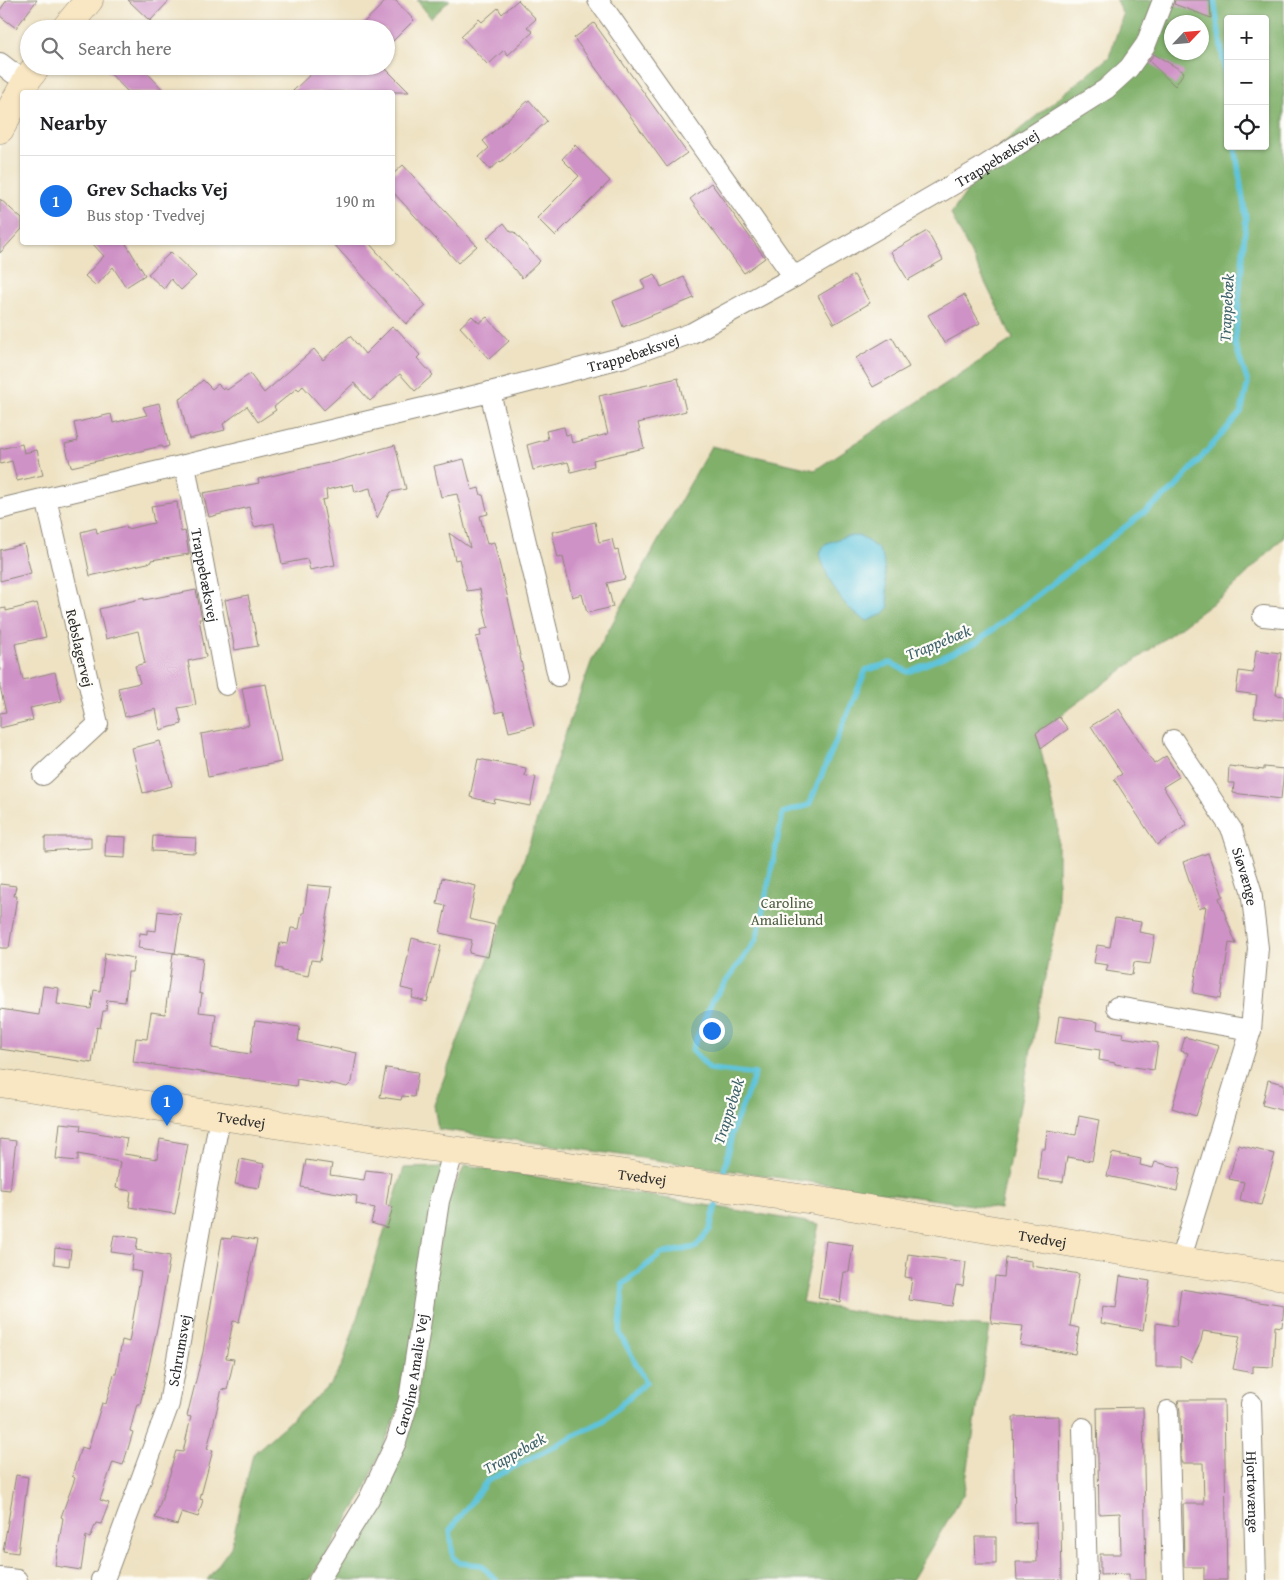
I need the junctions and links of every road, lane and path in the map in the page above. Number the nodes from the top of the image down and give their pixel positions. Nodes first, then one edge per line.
1 (89, 0) edge
2 (598, 0) edge
3 (1163, 0) edge
4 (72, 20) edge
5 (0, 62) edge
6 (20, 73) edge
7 (30, 75) edge
8 (22, 90) edge
9 (20, 93) edge
10 (0, 129) edge
11 (794, 277) junction
12 (490, 392) junction
13 (185, 465) junction
14 (46, 498) junction
15 (0, 509) edge
16 (1262, 616) dead end
17 (1284, 618) edge
18 (558, 676) dead end
19 (226, 685) dead end
20 (1173, 740) dead end
21 (43, 775) dead end
22 (1117, 1007) dead end
23 (1251, 1030) junction
24 (0, 1083) edge
25 (220, 1116) junction
26 (454, 1150) junction
27 (1180, 1261) junction
28 (1284, 1276) edge
29 (1251, 1403) dead end
30 (1168, 1410) dead end
31 (1083, 1428) dead end
32 (0, 1578) edge
33 (103, 1579) edge
34 (17, 1580) edge
35 (318, 1580) edge
36 (1087, 1580) edge
37 (1173, 1580) edge
38 (1256, 1580) edge

1 - 4 street
2 - 11 street
3 - 11 street, Trappebæksvej
5 - 6 street
7 - 8 street
9 - 10 street
11 - 12 street, Trappebæksvej
12 - 13 street, Trappebæksvej
12 - 18 street
13 - 14 street, Trappebæksvej
13 - 19 street, Trappebæksvej
14 - 15 street, Trappebæksvej
14 - 21 street, Rebslagervej
16 - 17 street
20 - 23 street, Siøvænge
22 - 23 street
23 - 27 street, Siøvænge
24 - 25 street, Tvedvej
25 - 26 street, Tvedvej
25 - 33 street, Schrumsvej
26 - 27 street, Tvedvej
26 - 35 street, Caroline Amalie Vej
27 - 28 street, Tvedvej
29 - 38 street, Hjortøvænge
30 - 37 street
31 - 36 street
32 - 34 street

